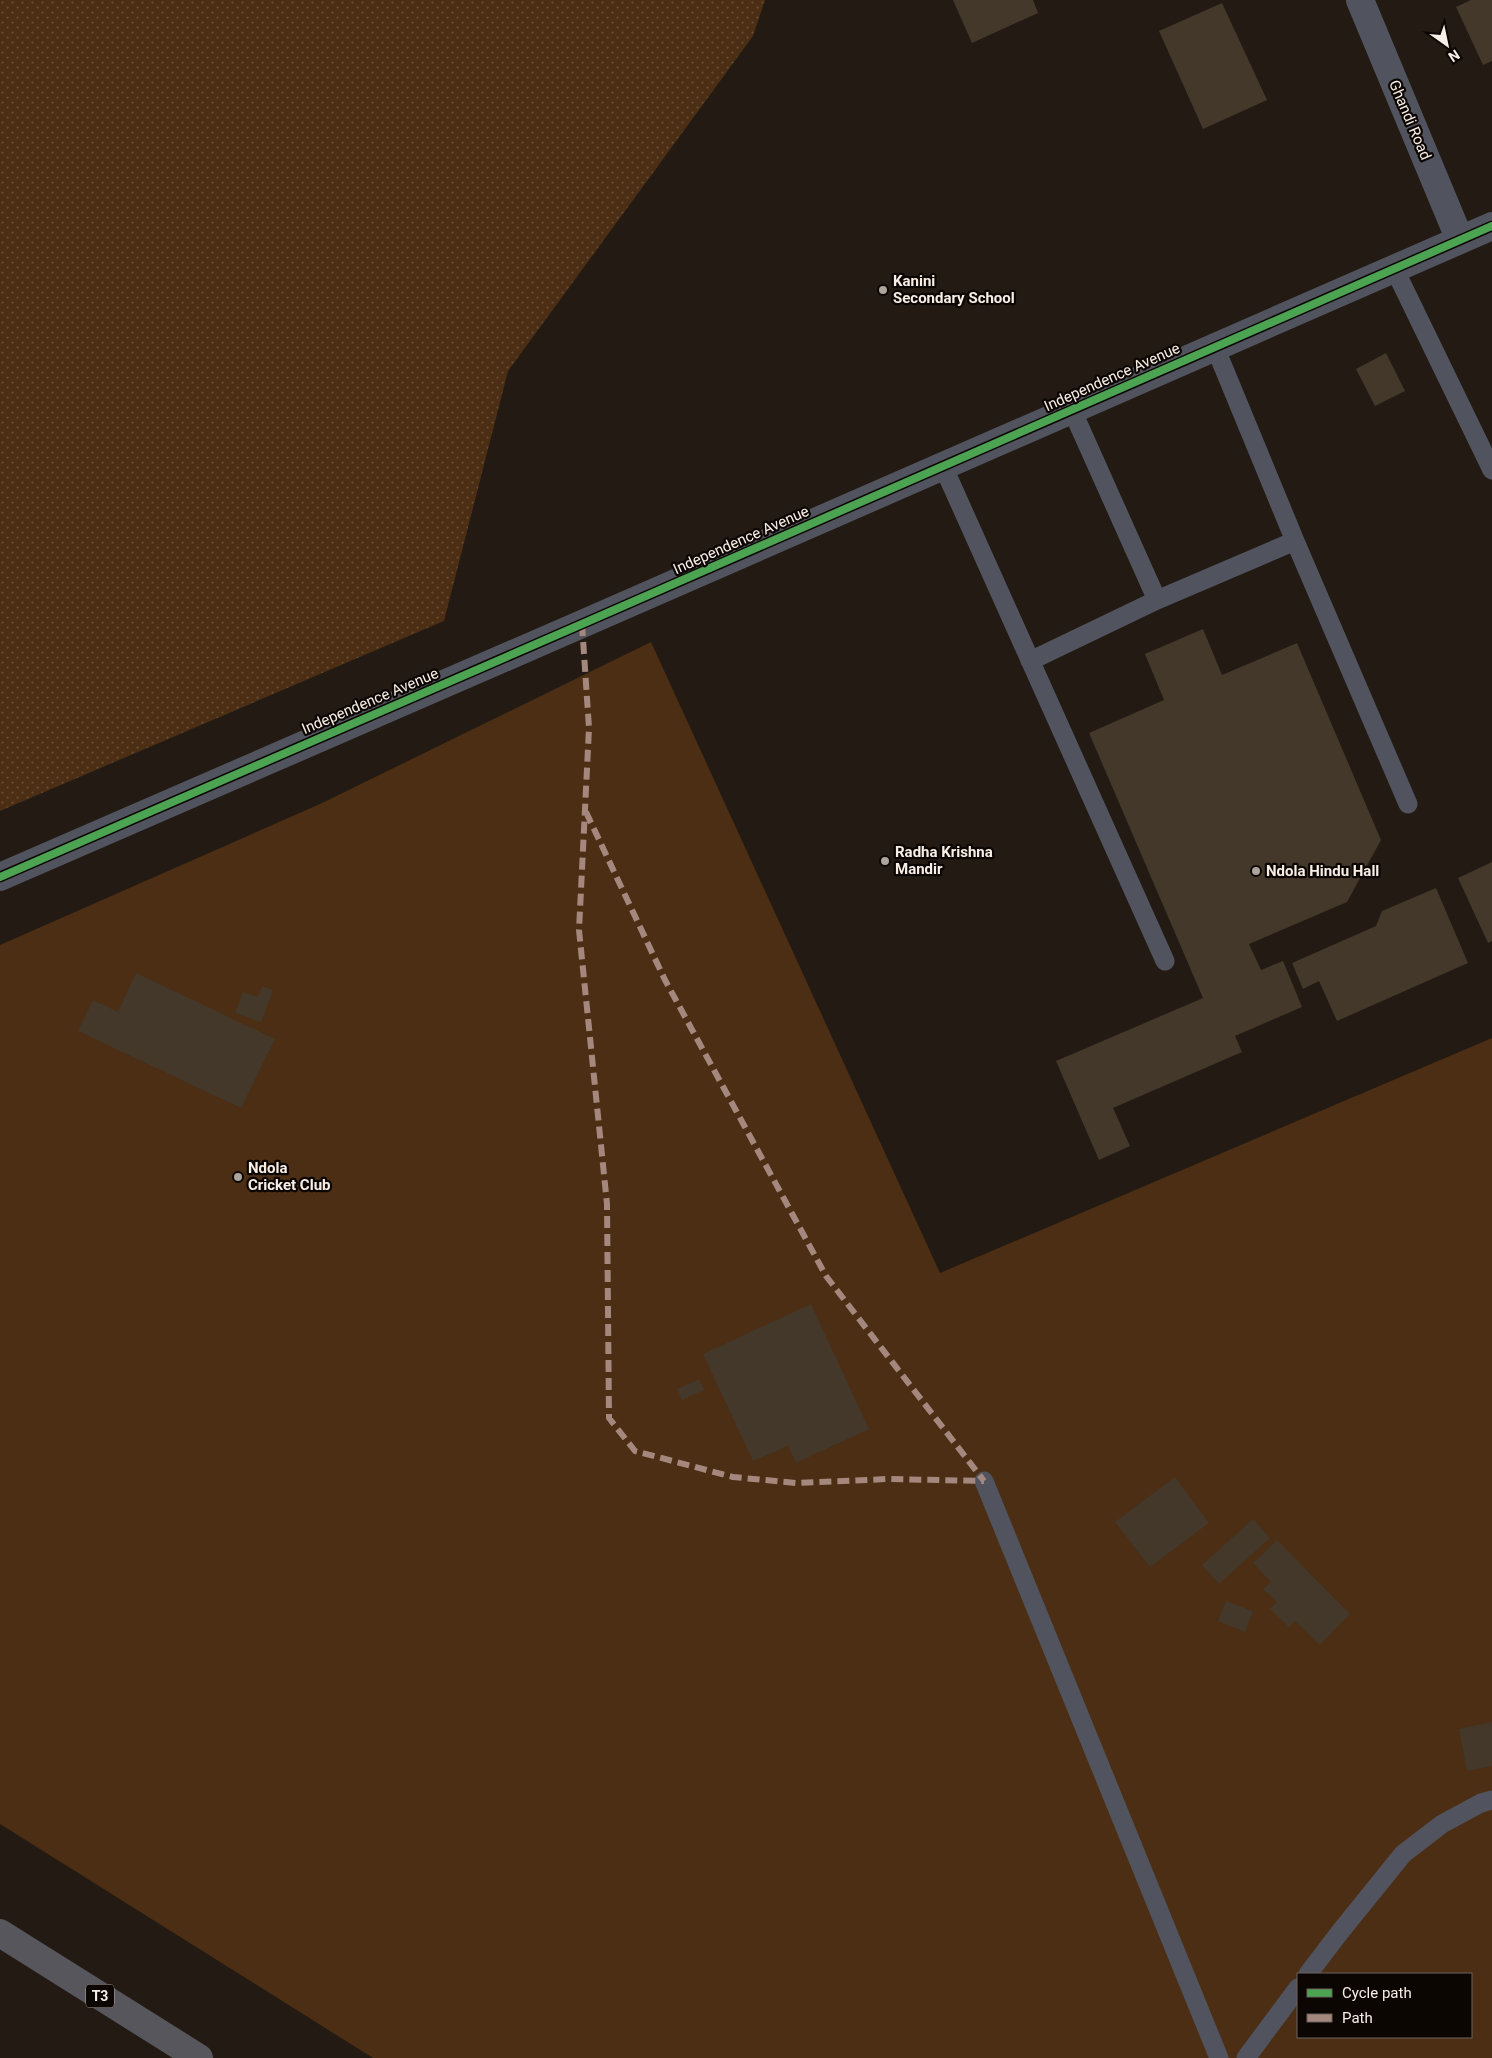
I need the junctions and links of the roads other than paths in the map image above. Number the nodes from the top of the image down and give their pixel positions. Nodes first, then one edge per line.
1 (1360, 0) edge
2 (1492, 226) edge
3 (1460, 240) junction
4 (1394, 268) junction
5 (1215, 347) junction
6 (1072, 410) junction
7 (943, 466) junction
8 (1492, 470) edge
9 (1295, 541) junction
10 (1157, 600) junction
11 (1030, 661) junction
12 (1408, 804) dead end
13 (0, 876) edge
14 (1165, 961) dead end
15 (984, 1481) dead end
16 (1492, 1800) edge
17 (0, 1933) edge
18 (1309, 1973) edge
19 (1297, 1989) edge
20 (199, 2058) edge
21 (1219, 2058) edge
22 (1246, 2058) edge

1 - 3 street, Ghandi Road
2 - 3 street, Independence Avenue
3 - 4 street, Independence Avenue
4 - 5 street, Independence Avenue
4 - 8 lane
5 - 6 street, Independence Avenue
5 - 9 lane
6 - 7 street, Independence Avenue
6 - 10 lane
7 - 11 lane
7 - 13 street, Independence Avenue
9 - 10 lane
9 - 12 lane
10 - 11 lane
11 - 14 lane
15 - 21 lane
16 - 18 lane
17 - 20 highway, T3
19 - 22 lane

